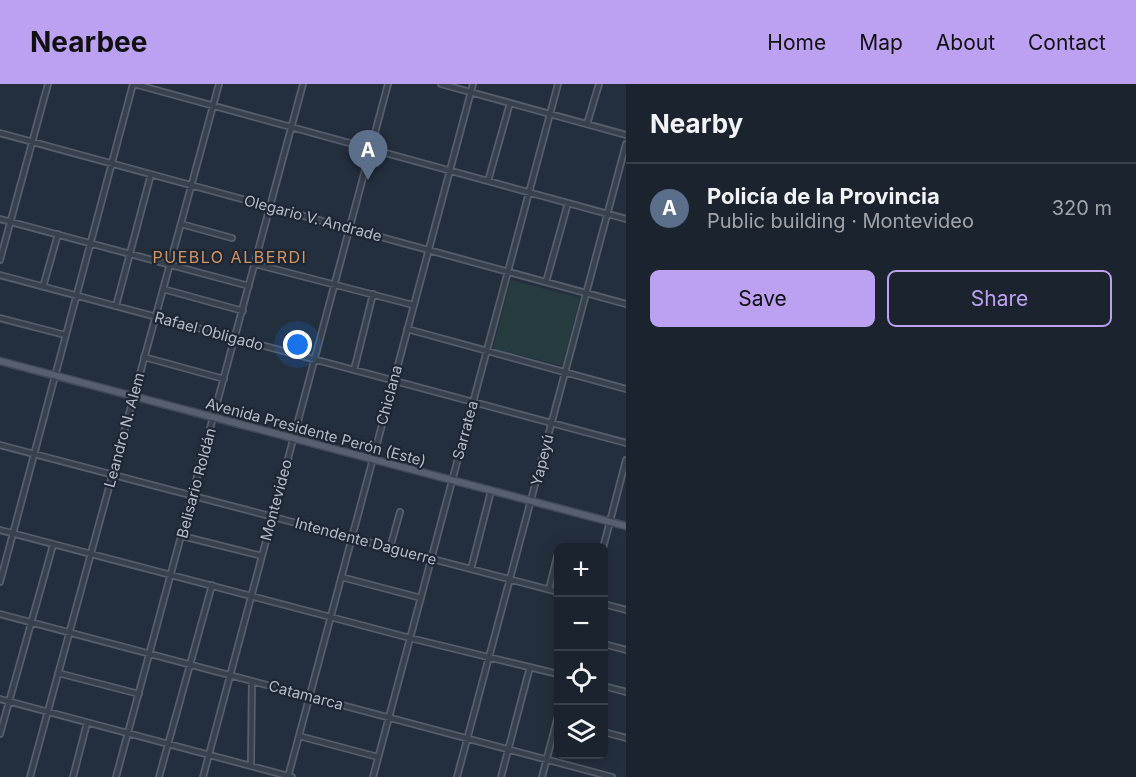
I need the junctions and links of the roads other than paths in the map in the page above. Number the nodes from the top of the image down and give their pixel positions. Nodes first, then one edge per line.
1 (48, 84) edge
2 (134, 84) edge
3 (166, 84) edge
4 (219, 84) edge
5 (303, 84) edge
6 (388, 84) edge
7 (441, 84) edge
8 (473, 84) edge
9 (558, 84) edge
10 (599, 84) edge
11 (164, 92) junction
12 (471, 92) junction
13 (510, 103) junction
14 (213, 106) junction
15 (549, 114) junction
16 (587, 124) junction
17 (291, 128) junction
18 (0, 133) edge
19 (626, 135) edge
20 (33, 141) junction
21 (626, 144) edge
22 (371, 149) junction
23 (110, 163) junction
24 (449, 171) junction
25 (151, 174) junction
26 (488, 181) junction
27 (192, 185) junction
28 (529, 192) junction
29 (568, 203) junction
30 (270, 207) junction
31 (607, 214) junction
32 (0, 219) edge
33 (626, 219) edge
34 (11, 222) junction
35 (181, 224) junction
36 (349, 228) junction
37 (58, 234) junction
38 (232, 238) dead end
39 (89, 243) junction
40 (428, 250) junction
41 (130, 254) junction
42 (0, 260) edge
43 (170, 264) junction
44 (255, 264) junction
45 (507, 272) junction
46 (0, 275) edge
47 (546, 282) junction
48 (334, 284) junction
49 (249, 286) junction
50 (43, 287) junction
51 (163, 289) junction
52 (586, 293) junction
53 (373, 294) junction
54 (75, 296) junction
55 (626, 304) edge
56 (413, 305) junction
57 (116, 306) junction
58 (243, 311) junction
59 (155, 317) junction
60 (0, 318) edge
61 (407, 329) junction
62 (64, 335) junction
63 (236, 339) junction
64 (486, 352) junction
65 (144, 357) junction
66 (314, 360) junction
67 (0, 361) edge
68 (354, 370) junction
69 (565, 373) junction
70 (55, 375) junction
71 (224, 379) junction
72 (393, 381) junction
73 (626, 389) edge
74 (134, 395) junction
75 (473, 402) junction
76 (213, 418) junction
77 (552, 423) junction
78 (293, 438) junction
79 (626, 443) edge
80 (0, 445) edge
81 (33, 454) junction
82 (372, 459) junction
83 (626, 460) edge
84 (112, 474) junction
85 (451, 481) junction
86 (491, 491) junction
87 (192, 496) junction
88 (532, 501) junction
89 (400, 512) dead end
90 (272, 517) junction
91 (609, 522) junction
92 (626, 526) edge
93 (0, 530) edge
94 (13, 534) junction
95 (182, 536) junction
96 (351, 537) junction
97 (604, 543) edge
98 (53, 545) junction
99 (390, 548) junction
100 (90, 555) junction
101 (262, 556) junction
102 (431, 558) junction
103 (471, 569) junction
104 (554, 569) edge
105 (171, 575) junction
106 (341, 577) junction
107 (510, 579) junction
108 (0, 582) edge
109 (212, 585) junction
110 (549, 589) junction
111 (554, 591) edge
112 (251, 596) junction
113 (421, 598) junction
114 (608, 605) edge
115 (626, 610) edge
116 (0, 614) edge
117 (330, 617) junction
118 (31, 622) junction
119 (69, 633) junction
120 (410, 638) junction
121 (608, 645) edge
122 (626, 650) edge
123 (150, 654) junction
124 (489, 657) junction
125 (190, 664) junction
126 (530, 667) junction
127 (58, 673) junction
128 (554, 673) edge
129 (230, 675) junction
130 (252, 681) junction
131 (608, 687) edge
132 (626, 692) edge
133 (139, 694) junction
134 (310, 696) junction
135 (0, 699) edge
136 (9, 701) junction
137 (48, 712) junction
138 (389, 717) junction
139 (87, 723) junction
140 (128, 733) junction
141 (554, 733) edge
142 (608, 733) edge
143 (0, 734) edge
144 (299, 736) junction
145 (467, 738) junction
146 (626, 738) edge
147 (168, 744) junction
148 (508, 749) junction
149 (208, 755) junction
150 (378, 758) junction
151 (547, 759) junction
152 (251, 766) junction
153 (30, 777) edge
154 (73, 777) edge
155 (116, 777) edge
156 (159, 777) edge
157 (203, 777) edge
158 (289, 777) edge
159 (373, 777) edge
160 (457, 777) edge
161 (501, 777) edge
162 (542, 777) edge
163 (612, 777) edge

1 - 20 street
2 - 11 street
2 - 23 street
3 - 11 street
4 - 14 street, Leandro N. Alem
5 - 17 street, Belisario Roldán
6 - 22 street, Montevideo
7 - 12 street
8 - 12 street, Chiclana
9 - 15 street, Sarratea
10 - 16 street
11 - 14 street
12 - 13 street
12 - 24 street, Chiclana
13 - 15 street
13 - 26 street
14 - 17 street
14 - 27 street, Leandro N. Alem
15 - 16 street
15 - 28 street, Sarratea
16 - 19 street
17 - 22 street
17 - 30 street, Belisario Roldán
18 - 20 street, Olegario V. Andrade
20 - 23 street, Olegario V. Andrade
20 - 34 street
21 - 31 street, Yapeyú
22 - 24 street
22 - 36 street, Montevideo
23 - 25 street, Olegario V. Andrade
23 - 39 street
24 - 26 street
24 - 40 street, Chiclana
25 - 27 street, Olegario V. Andrade
25 - 41 street
26 - 28 street
27 - 30 street, Olegario V. Andrade
27 - 35 street, Leandro N. Alem
28 - 29 street
28 - 45 street, Sarratea
29 - 31 street
29 - 47 street
30 - 36 street, Olegario V. Andrade
30 - 44 street, Belisario Roldán
31 - 33 street
31 - 52 street, Yapeyú
32 - 34 street
34 - 37 street
34 - 42 street
35 - 38 street
35 - 43 street, Leandro N. Alem
36 - 40 street, Olegario V. Andrade
36 - 48 street, Montevideo
37 - 39 street
37 - 50 street
39 - 41 street
39 - 54 street
40 - 45 street, Olegario V. Andrade
40 - 56 street, Chiclana
41 - 43 street
41 - 57 street
43 - 49 street
43 - 51 street, Leandro N. Alem
44 - 48 street
44 - 49 street, Belisario Roldán
45 - 47 street, Olegario V. Andrade
45 - 64 street, Sarratea
46 - 50 street, Rafael Obligado
47 - 52 street, Olegario V. Andrade
48 - 53 street
48 - 66 street, Montevideo
49 - 58 street, Belisario Roldán
50 - 54 street, Rafael Obligado
51 - 58 street
51 - 59 street, Leandro N. Alem
52 - 55 street, Olegario V. Andrade
52 - 69 street, Yapeyú
53 - 56 street
53 - 68 street
54 - 57 street, Rafael Obligado
54 - 62 street
56 - 61 street, Chiclana
57 - 59 street, Rafael Obligado
58 - 63 street, Belisario Roldán
59 - 63 street, Rafael Obligado
59 - 65 street, Leandro N. Alem
60 - 62 street
61 - 64 street
61 - 72 street, Chiclana
62 - 70 street
63 - 66 street, Rafael Obligado
63 - 71 street, Belisario Roldán
64 - 69 street
64 - 75 street, Sarratea
65 - 71 street
65 - 74 street, Leandro N. Alem
66 - 68 street, Rafael Obligado
66 - 78 street, Montevideo
67 - 70 main road, Avenida Presidente Perón (Este)
68 - 72 street, Rafael Obligado
69 - 73 street
69 - 77 street, Yapeyú
70 - 74 main road, Avenida Presidente Perón (Este)
70 - 81 street
71 - 76 street, Belisario Roldán
72 - 75 street, Rafael Obligado
72 - 82 street, Chiclana
74 - 76 main road, Avenida Presidente Perón (Este)
74 - 84 street, Leandro N. Alem
75 - 77 street, Rafael Obligado
75 - 85 street, Sarratea
76 - 78 main road, Avenida Presidente Perón (Este)
76 - 87 street, Belisario Roldán
77 - 79 street, Rafael Obligado
77 - 88 street, Yapeyú
78 - 82 main road, Avenida Presidente Perón (Este)
78 - 90 street, Montevideo
80 - 81 street, Intendente Daguerre
81 - 84 street, Intendente Daguerre
81 - 94 street
82 - 85 main road, Avenida Presidente Perón (Este)
82 - 96 street, Chiclana
83 - 91 street
84 - 87 street, Intendente Daguerre
84 - 100 street, Leandro N. Alem
85 - 86 main road, Avenida Presidente Perón (Este)
85 - 102 street, Sarratea
86 - 88 main road, Avenida Presidente Perón (Este)
86 - 103 street
87 - 90 street, Intendente Daguerre
87 - 95 street, Belisario Roldán
88 - 91 main road, Avenida Presidente Perón (Este)
88 - 107 street, Yapeyú
89 - 99 street
90 - 96 street, Intendente Daguerre
90 - 101 street, Montevideo
91 - 92 main road, Avenida Presidente Perón (Este)
91 - 97 street
93 - 94 street
94 - 98 street
94 - 108 street
95 - 101 street
95 - 105 street, Belisario Roldán
96 - 99 street, Intendente Daguerre
96 - 106 street, Chiclana
98 - 100 street
98 - 118 street
99 - 102 street, Intendente Daguerre
100 - 105 street
100 - 119 street, Leandro N. Alem
101 - 112 street, Montevideo
102 - 103 street, Intendente Daguerre
102 - 113 street, Sarratea
103 - 107 street, Intendente Daguerre
104 - 110 street
105 - 109 street
105 - 123 street, Belisario Roldán
106 - 113 street
106 - 117 street, Chiclana
107 - 110 street, Intendente Daguerre
107 - 124 street, Yapeyú
109 - 112 street
109 - 125 street
110 - 111 street, Intendente Daguerre
112 - 117 street
112 - 129 street, Montevideo
113 - 120 street, Sarratea
114 - 115 street
116 - 118 street, Catamarca
117 - 120 street
117 - 134 street, Chiclana
118 - 119 street, Catamarca
118 - 136 street
119 - 123 street, Catamarca
119 - 127 street, Leandro N. Alem
120 - 124 street
120 - 138 street, Sarratea
121 - 122 street
123 - 125 street, Catamarca
123 - 133 street, Belisario Roldán
124 - 126 street
124 - 145 street, Yapeyú
125 - 129 street, Catamarca
125 - 147 street
126 - 128 street
126 - 148 street
127 - 133 street
127 - 137 street, Leandro N. Alem
129 - 130 street, Catamarca
129 - 149 street, Montevideo
130 - 134 street, Catamarca
130 - 152 street
131 - 132 street
133 - 140 street, Belisario Roldán
134 - 138 street, Catamarca
134 - 144 street, Chiclana
135 - 136 street
136 - 137 street
136 - 143 street
137 - 139 street
137 - 153 street, Leandro N. Alem
138 - 145 street, Catamarca
138 - 150 street, Sarratea
139 - 140 street
139 - 154 street
140 - 147 street
140 - 155 street, Belisario Roldán
141 - 151 street
142 - 146 street
144 - 150 street
144 - 158 street, Chiclana
145 - 148 street, Catamarca
145 - 160 street, Yapeyú
147 - 149 street
147 - 156 street
148 - 151 street, Catamarca
148 - 161 street
149 - 152 street
149 - 157 street, Montevideo
150 - 159 street, Sarratea
151 - 162 street
151 - 163 street, Catamarca
152 - 158 street

